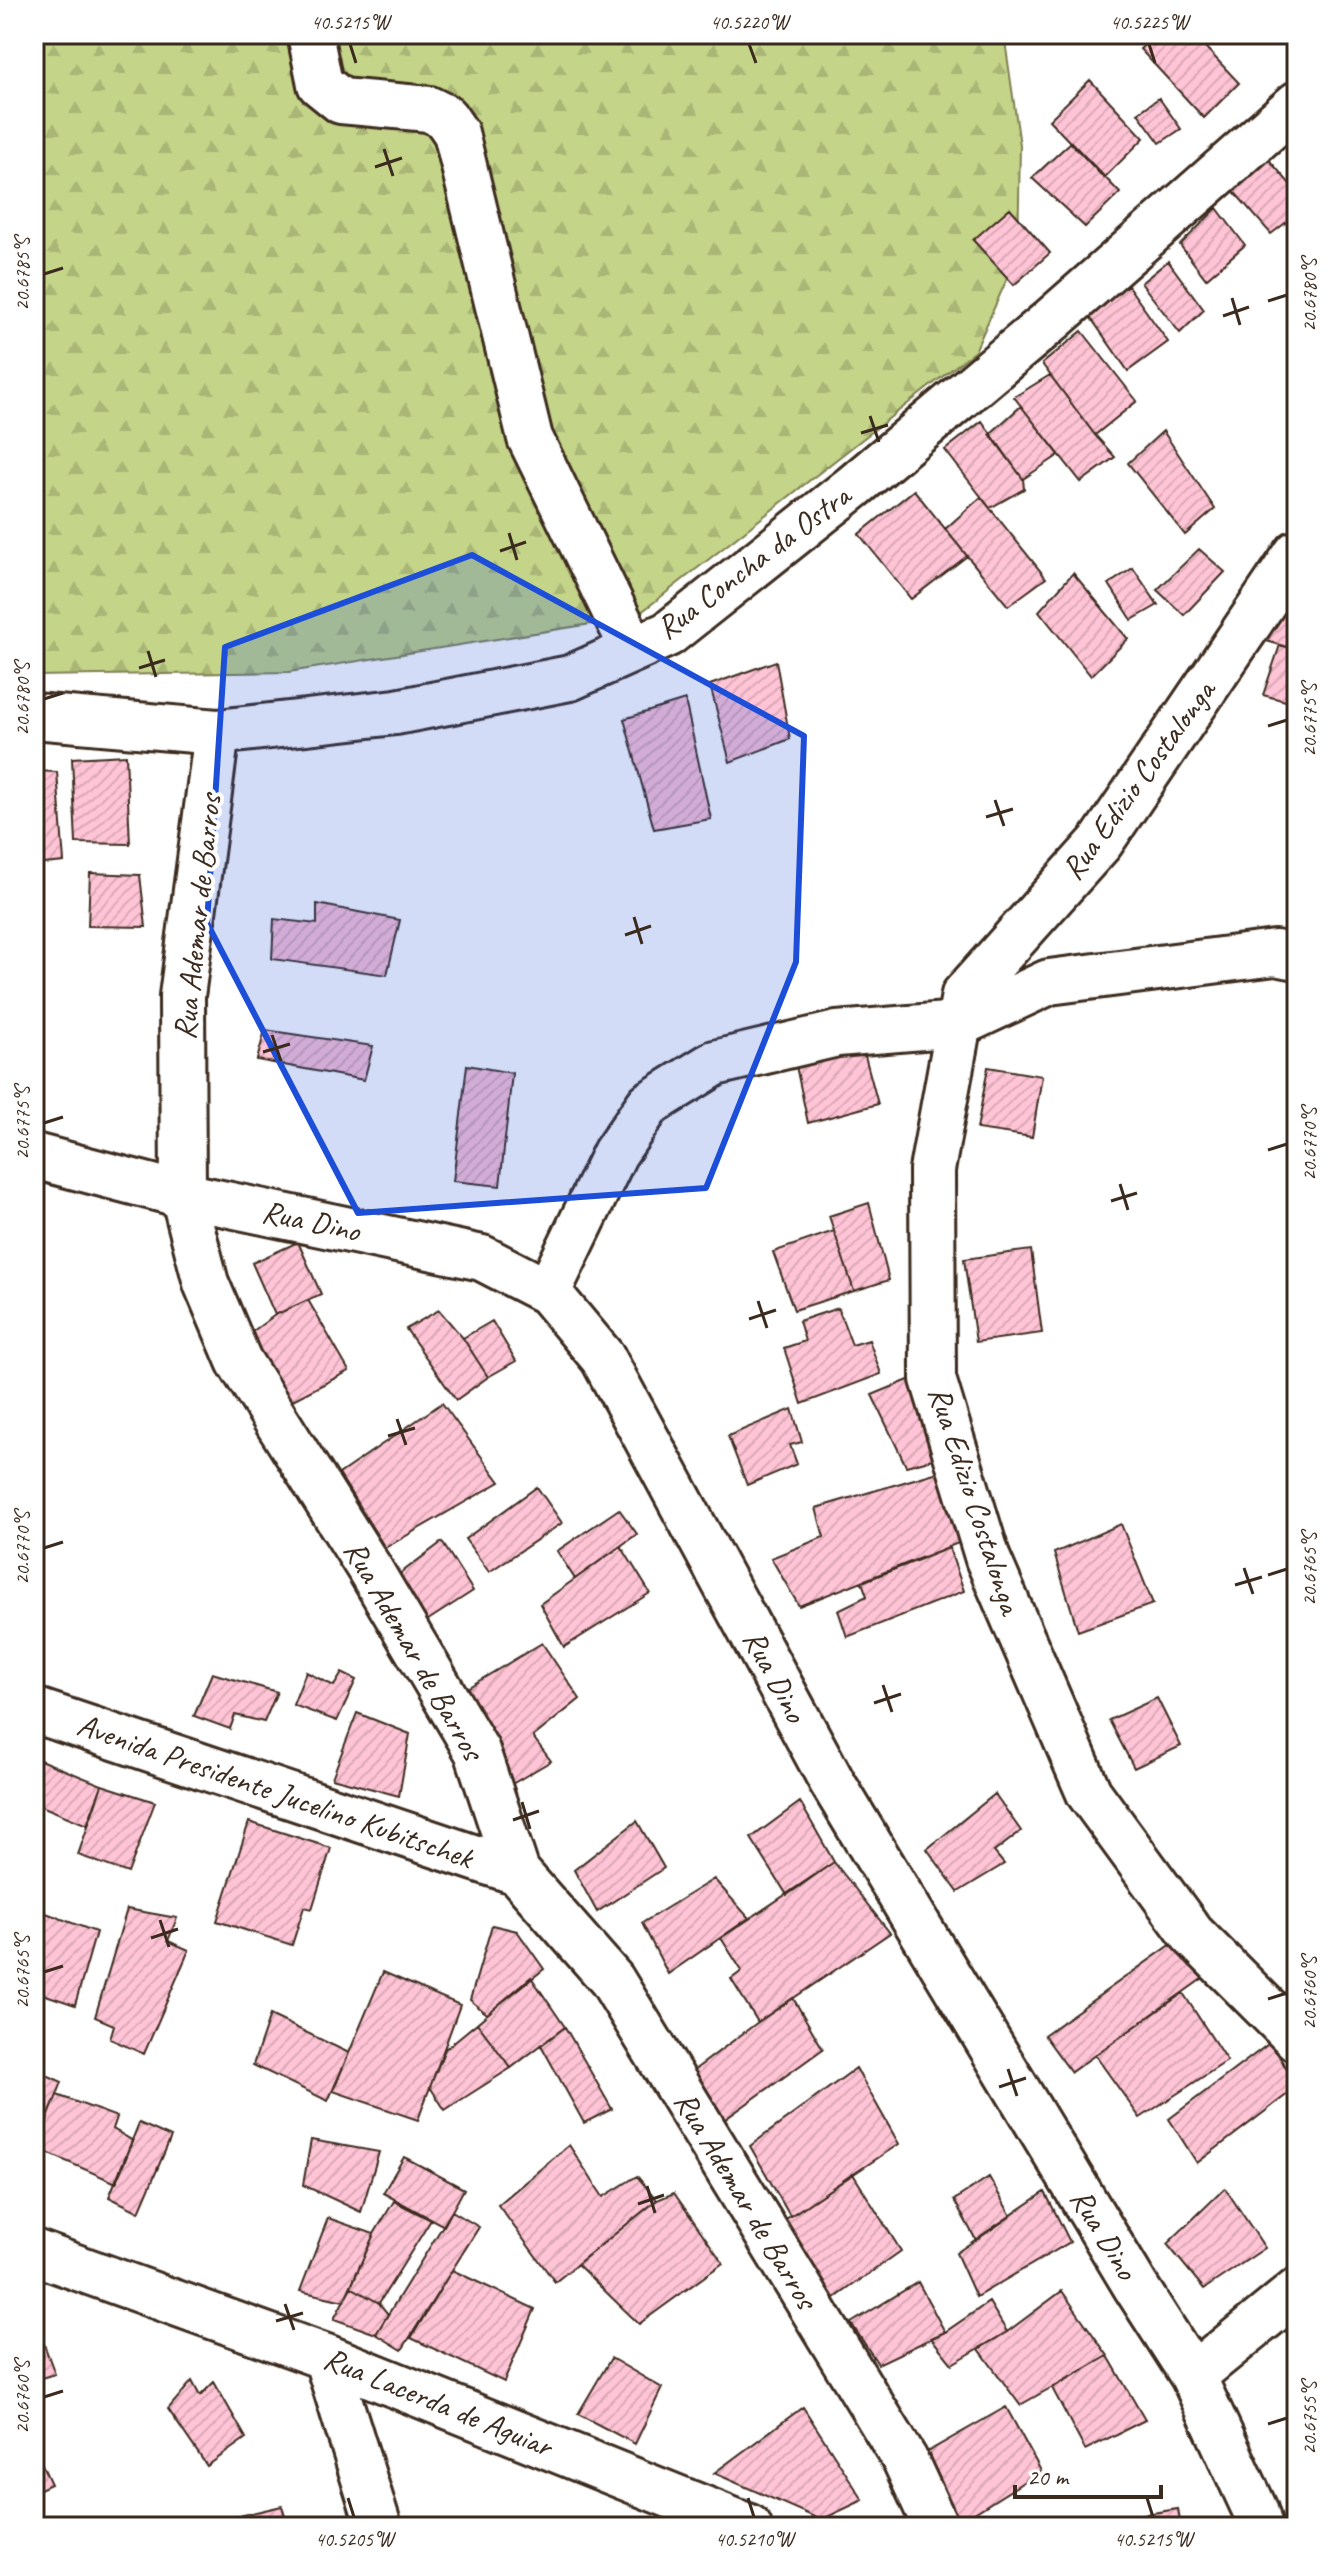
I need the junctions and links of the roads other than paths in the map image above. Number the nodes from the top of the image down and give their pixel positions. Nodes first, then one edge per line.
1 (310, 34) edge
2 (1293, 117) edge
3 (1297, 553) edge
4 (633, 649) junction
5 (34, 716) edge
6 (217, 732) junction
7 (1297, 957) edge
8 (959, 1024) junction
9 (34, 1156) edge
10 (183, 1195) junction
11 (548, 1292) junction
12 (34, 1710) edge
13 (517, 1872) junction
14 (1297, 2039) edge
15 (34, 2252) edge
16 (1297, 2291) edge
17 (326, 2357) junction
18 (1193, 2376) junction
19 (379, 2527) edge
20 (749, 2527) edge
21 (936, 2527) edge
22 (1260, 2527) edge

1 - 4 street
2 - 4 street, Rua Concha da Ostra
3 - 8 street, Rua Edizio Costalonga
4 - 6 street, Rua Concha da Ostra
5 - 6 street, Rua Concha da Ostra
6 - 10 street, Rua Ademar de Barros
7 - 8 street
8 - 11 street
8 - 14 street, Rua Edizio Costalonga
9 - 10 street, Rua Dino
10 - 11 street, Rua Dino
10 - 13 street, Rua Ademar de Barros
11 - 18 street, Rua Dino
12 - 13 street, Avenida Presidente Jucelino Kubitschek
13 - 21 street, Rua Ademar de Barros
15 - 17 street, Rua Lacerda de Aguiar
16 - 18 street
17 - 19 street
17 - 20 street, Rua Lacerda de Aguiar
18 - 22 street, Rua Dino

